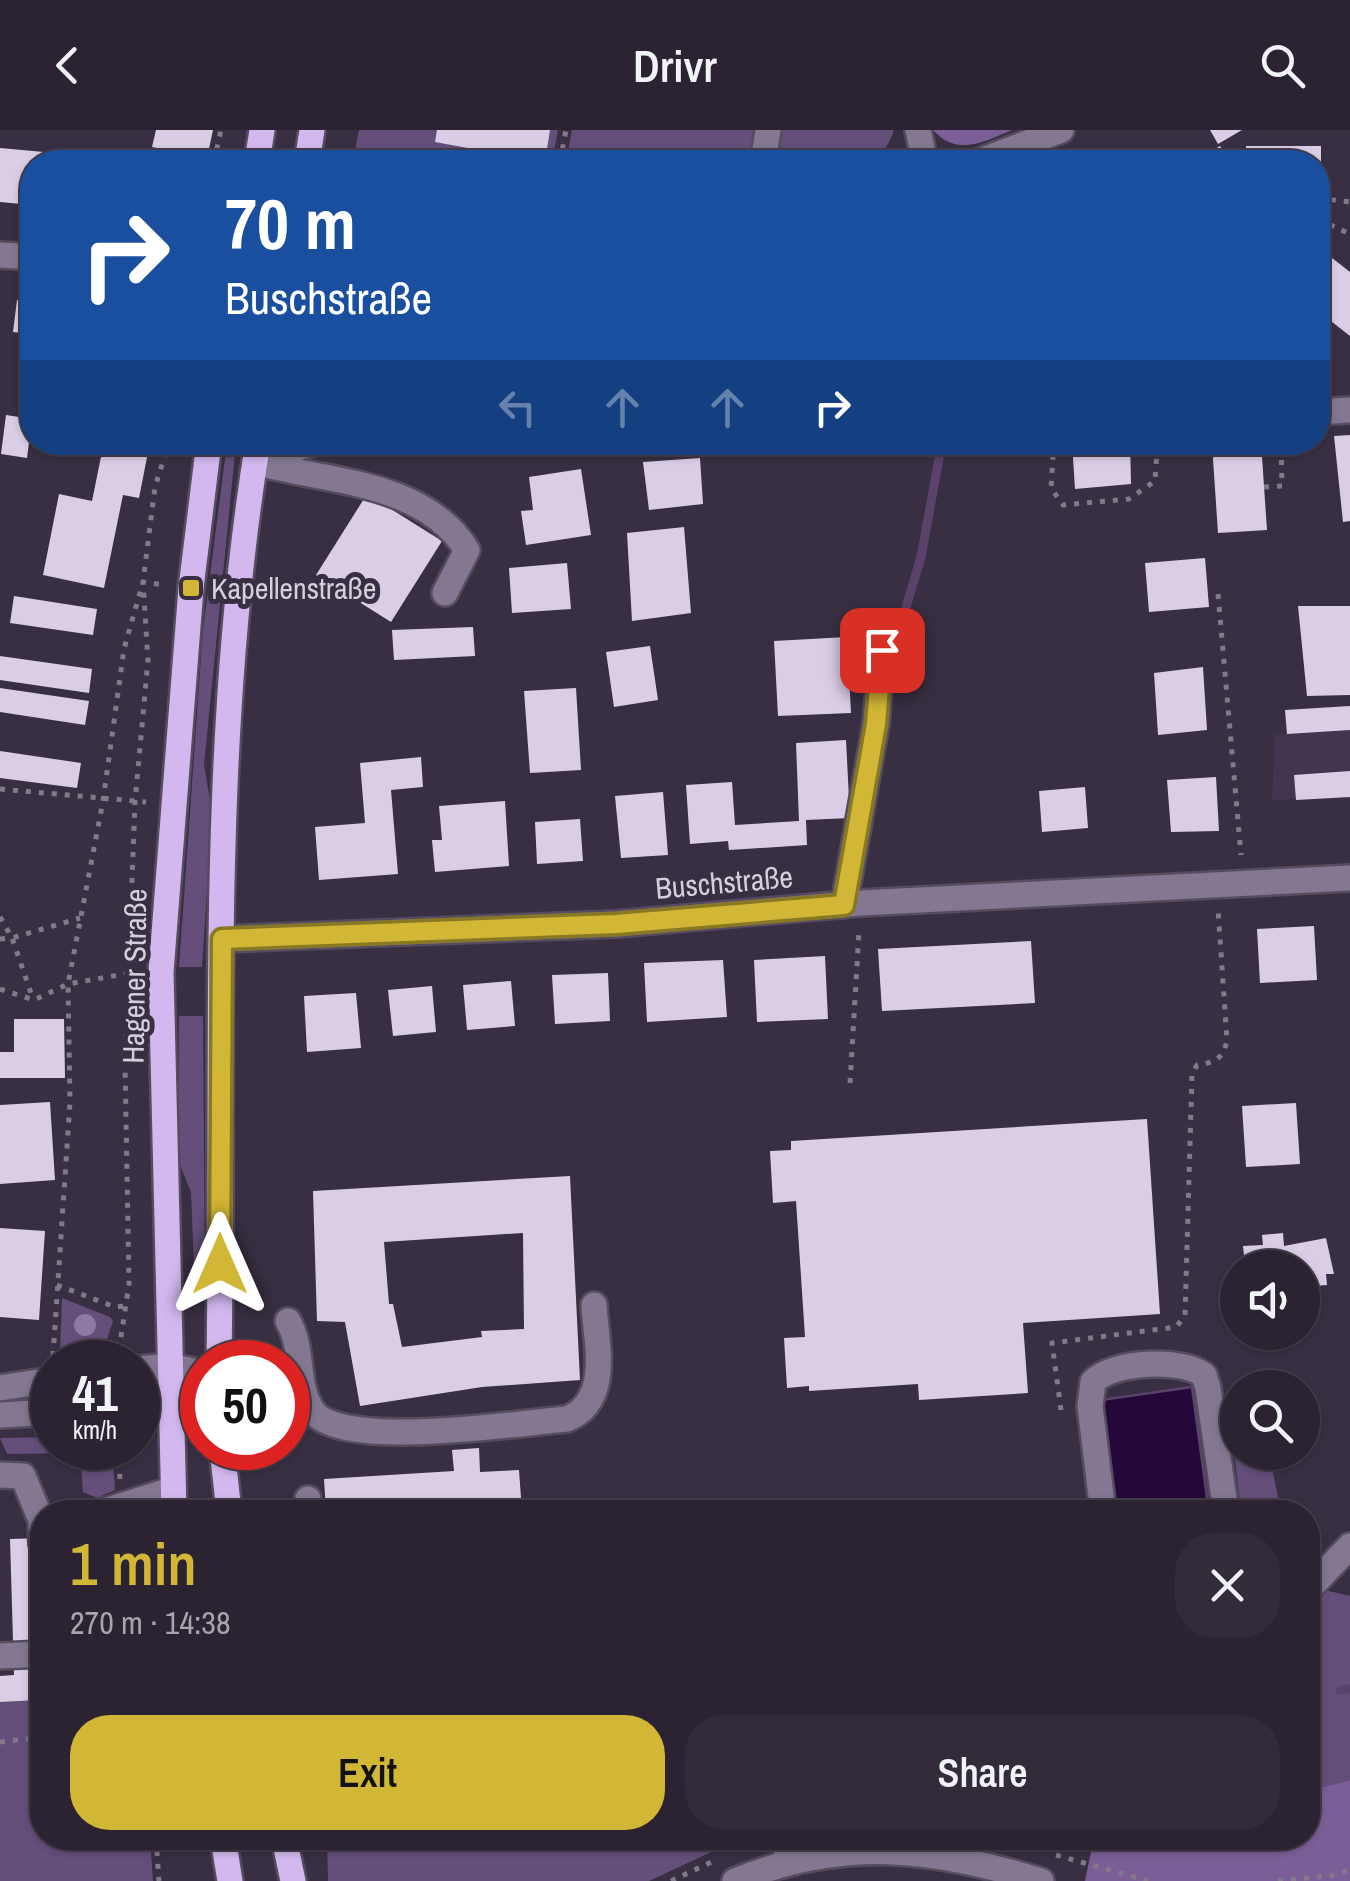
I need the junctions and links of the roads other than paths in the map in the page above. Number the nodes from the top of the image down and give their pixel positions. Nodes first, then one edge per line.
1 (1061, 130) edge
2 (1009, 150) edge
3 (207, 455) edge
4 (257, 455) edge
5 (267, 455) edge
6 (445, 593) dead end
7 (882, 650) dead end
8 (1350, 878) edge
9 (853, 904) junction
10 (222, 939) junction
11 (594, 1305) dead end
12 (288, 1321) dead end
13 (218, 1340) edge
14 (290, 1340) edge
15 (170, 1366) junction
16 (160, 1367) edge
17 (180, 1368) edge
18 (30, 1377) edge
19 (0, 1388) edge
20 (180, 1400) edge
21 (170, 1406) junction
22 (160, 1407) edge
23 (310, 1407) edge
24 (30, 1413) edge
25 (0, 1415) edge
26 (224, 1470) edge
27 (0, 1476) edge
28 (32, 1500) edge
29 (173, 1500) edge
30 (228, 1500) edge
31 (1102, 1500) edge
32 (1224, 1500) edge
33 (1350, 1546) edge
34 (1320, 1577) edge
35 (30, 1655) edge
36 (0, 1656) edge
37 (225, 1850) edge
38 (287, 1850) edge
39 (787, 1850) edge
40 (860, 1850) edge
41 (921, 1850) edge
42 (794, 1862) junction
43 (230, 1881) edge
44 (293, 1881) edge
45 (736, 1881) edge
46 (1041, 1881) edge

1 - 2 street
3 - 15 main road, Hagener Straße
4 - 10 main road
5 - 6 street
7 - 9 street
8 - 9 street, Buschstraße
9 - 10 street, Buschstraße
10 - 13 main road
11 - 23 street
12 - 14 street
15 - 16 street
15 - 17 street
15 - 21 main road, Hagener Straße
18 - 19 street
20 - 21 street
21 - 22 street
21 - 29 main road, Hagener Straße
24 - 25 street
26 - 30 main road
27 - 28 street
31 - 32 street
33 - 34 street
35 - 36 street
37 - 43 main road
38 - 44 main road
39 - 42 street
40 - 42 street
41 - 46 street
42 - 45 street

